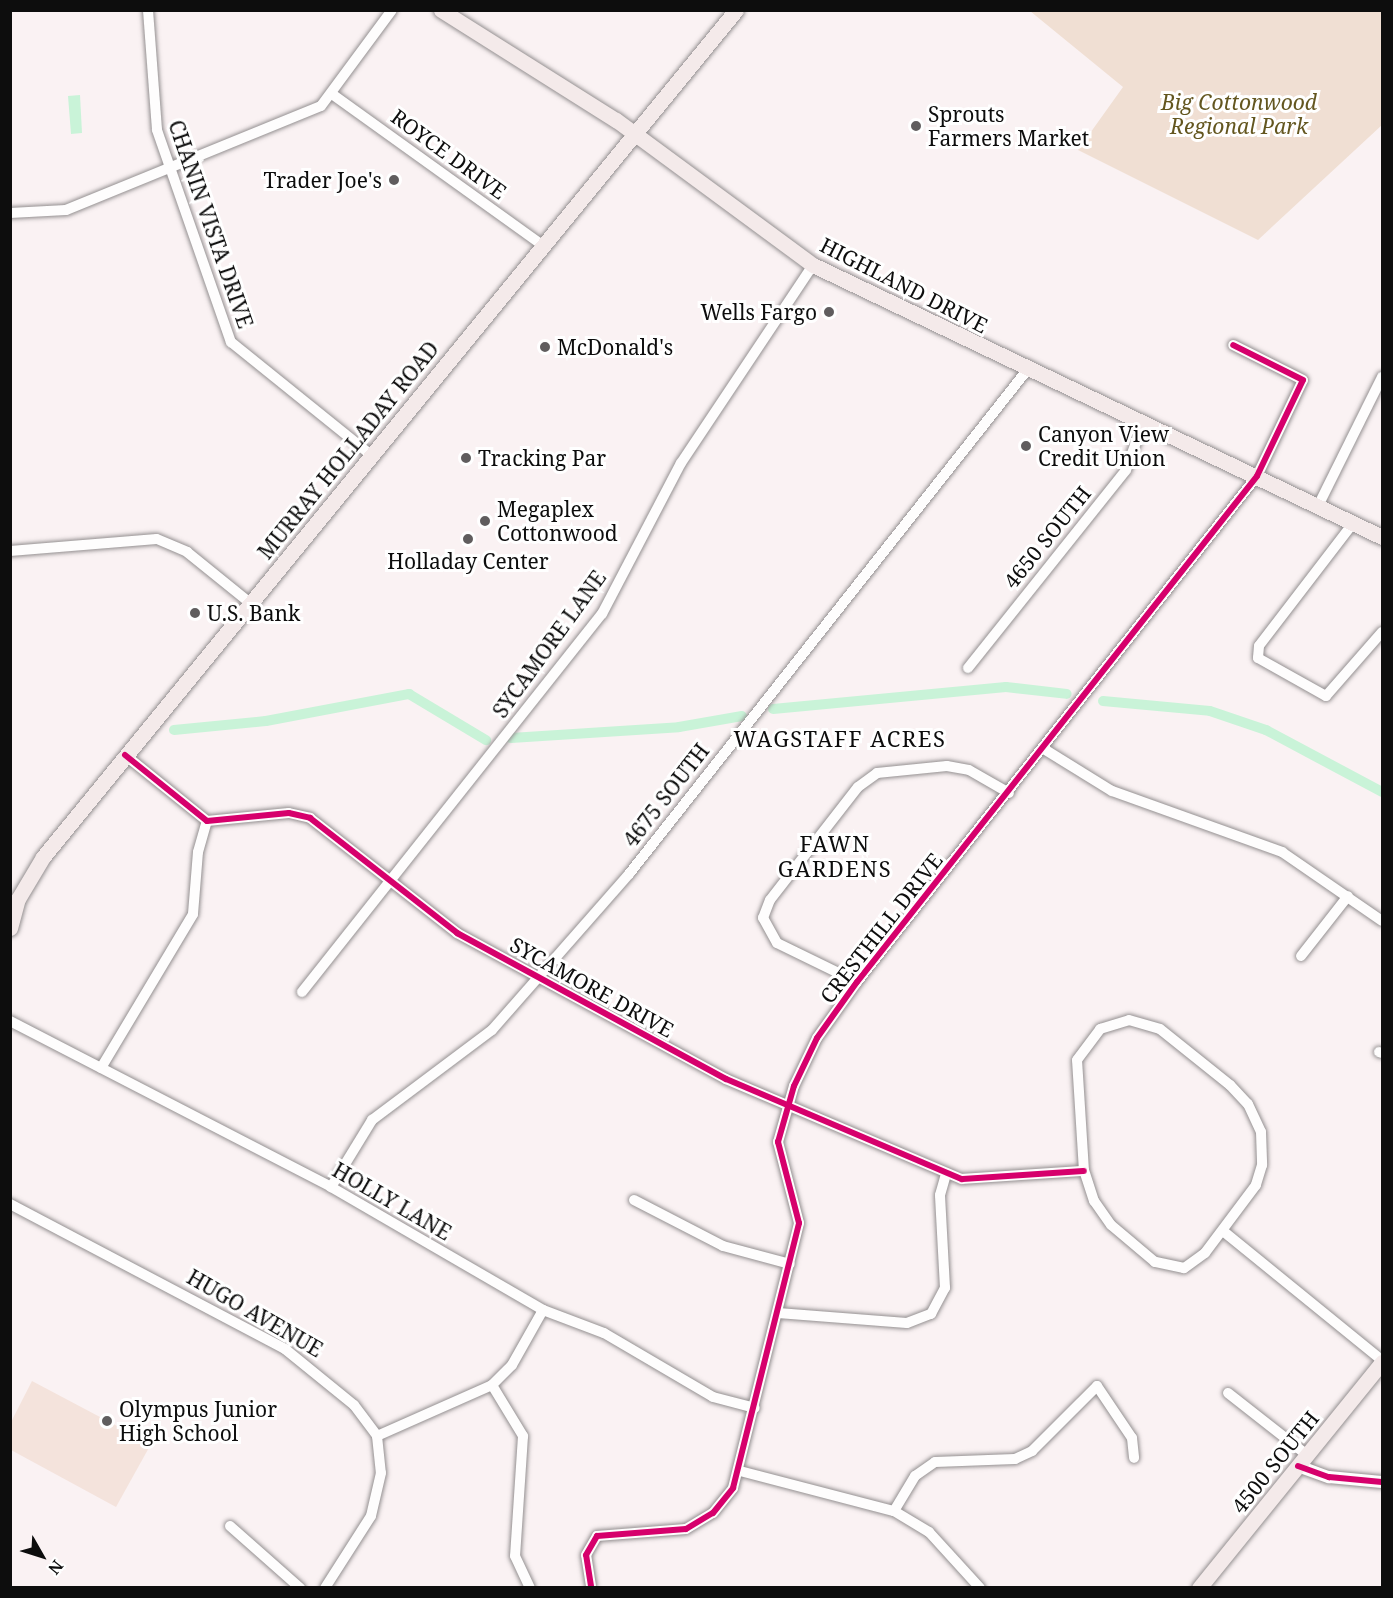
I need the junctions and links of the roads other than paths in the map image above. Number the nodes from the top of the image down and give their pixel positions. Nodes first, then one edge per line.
1 (148, 10) edge
2 (392, 10) edge
3 (441, 10) edge
4 (736, 10) edge
5 (332, 94) junction
6 (633, 133) junction
7 (168, 165) junction
8 (10, 214) edge
9 (542, 245) junction
10 (813, 265) junction
11 (1233, 345) dead end
12 (1028, 369) junction
13 (1383, 377) edge
14 (1143, 423) junction
15 (371, 455) junction
16 (1257, 476) junction
17 (1319, 504) junction
18 (1354, 522) junction
19 (1383, 537) edge
20 (10, 551) edge
21 (250, 603) junction
22 (1383, 632) edge
23 (968, 668) dead end
24 (1044, 749) junction
25 (126, 756) junction
26 (1009, 793) junction
27 (207, 821) junction
28 (391, 882) junction
29 (1348, 896) junction
30 (14, 899) edge
31 (1383, 921) edge
32 (10, 928) edge
33 (1301, 956) dead end
34 (542, 974) junction
35 (857, 982) junction
36 (302, 992) dead end
37 (10, 1021) edge
38 (101, 1068) junction
39 (787, 1101) junction
40 (1084, 1171) junction
41 (946, 1174) junction
42 (331, 1187) junction
43 (634, 1200) dead end
44 (10, 1204) edge
45 (1223, 1231) junction
46 (790, 1264) junction
47 (543, 1310) junction
48 (778, 1313) junction
49 (1383, 1361) edge
50 (492, 1385) junction
51 (1228, 1393) dead end
52 (755, 1408) junction
53 (377, 1436) junction
54 (1134, 1458) dead end
55 (1303, 1461) junction
56 (740, 1471) junction
57 (1383, 1482) edge
58 (894, 1511) junction
59 (230, 1526) dead end
60 (591, 1586) dead end
61 (300, 1587) edge
62 (325, 1587) edge
63 (530, 1587) edge
64 (978, 1587) edge
65 (1199, 1587) edge

1 - 7 street, CHANIN VISTA DRIVE
2 - 5 street
3 - 6 main road, HIGHLAND DRIVE
4 - 6 main road, MURRAY HOLLADAY ROAD
5 - 7 street
5 - 9 street, ROYCE DRIVE
6 - 9 main road, MURRAY HOLLADAY ROAD
6 - 10 main road, HIGHLAND DRIVE
7 - 8 street
7 - 15 street, CHANIN VISTA DRIVE
9 - 15 main road, MURRAY HOLLADAY ROAD
10 - 12 main road, HIGHLAND DRIVE
10 - 28 street, SYCAMORE LANE
11 - 16 street, CRESTHILL DRIVE
12 - 14 main road, HIGHLAND DRIVE
12 - 34 street, 4675 SOUTH
13 - 17 street
14 - 16 main road, HIGHLAND DRIVE
14 - 23 street, 4650 SOUTH
15 - 21 main road, MURRAY HOLLADAY ROAD
16 - 17 main road, HIGHLAND DRIVE
16 - 24 street, CRESTHILL DRIVE
17 - 18 main road, HIGHLAND DRIVE
18 - 19 main road, HIGHLAND DRIVE
18 - 22 street
20 - 21 street
21 - 25 main road, MURRAY HOLLADAY ROAD
24 - 26 street, CRESTHILL DRIVE
24 - 29 street
25 - 27 street
25 - 30 main road, MURRAY HOLLADAY ROAD
26 - 35 street, CRESTHILL DRIVE
26 - 35 street
27 - 28 street, SYCAMORE DRIVE
27 - 38 street
28 - 34 street, SYCAMORE DRIVE
28 - 36 street, SYCAMORE LANE
29 - 31 street
29 - 33 street
30 - 32 main road, MURRAY HOLLADAY ROAD
34 - 39 street, SYCAMORE DRIVE
34 - 42 street, 4675 SOUTH
35 - 39 street, CRESTHILL DRIVE
37 - 38 street, HOLLY LANE
38 - 42 street, HOLLY LANE
39 - 41 street, SYCAMORE DRIVE
39 - 46 street, CRESTHILL DRIVE
40 - 41 street, SYCAMORE DRIVE
40 - 45 street
40 - 45 street
41 - 48 street
42 - 47 street, HOLLY LANE
43 - 46 street
44 - 53 street, HUGO AVENUE
45 - 49 street
46 - 48 street, CRESTHILL DRIVE
47 - 50 street
47 - 52 street, HOLLY LANE
48 - 52 street, CRESTHILL DRIVE
49 - 55 main road, 4500 SOUTH
50 - 53 street
50 - 63 street
51 - 55 street
52 - 56 street, CRESTHILL DRIVE
53 - 62 street
54 - 58 street
55 - 57 street
55 - 65 main road, 4500 SOUTH
56 - 58 street
56 - 60 street, CRESTHILL DRIVE
58 - 64 street
59 - 61 street

